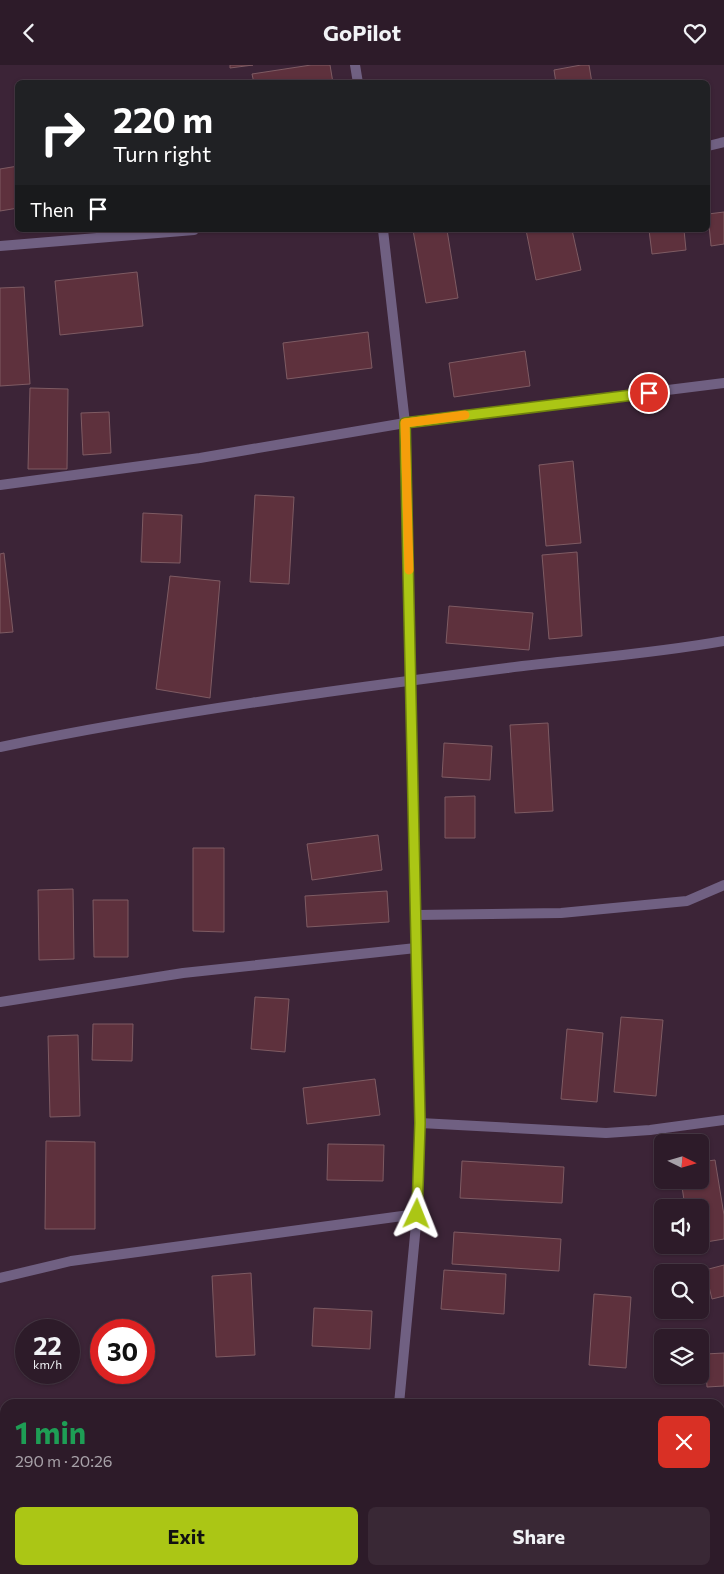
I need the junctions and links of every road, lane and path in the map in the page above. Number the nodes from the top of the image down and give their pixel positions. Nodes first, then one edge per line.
1 (355, 65) edge
2 (358, 80) edge
3 (724, 142) edge
4 (710, 146) edge
5 (170, 232) edge
6 (383, 232) edge
7 (0, 246) edge
8 (724, 383) edge
9 (405, 423) junction
10 (0, 485) edge
11 (724, 641) edge
12 (412, 680) junction
13 (0, 747) edge
14 (724, 885) edge
15 (416, 915) junction
16 (416, 948) junction
17 (0, 1002) edge
18 (724, 1120) edge
19 (420, 1123) junction
20 (417, 1214) junction
21 (0, 1278) edge
22 (400, 1399) edge

1 - 2 street
3 - 4 street
5 - 7 street
6 - 9 street
8 - 9 street
9 - 10 street
9 - 12 street
11 - 12 street
12 - 13 street
12 - 15 street
14 - 15 street
15 - 16 street
16 - 17 street
16 - 19 street
18 - 19 street
19 - 20 street
20 - 21 street
20 - 22 street

